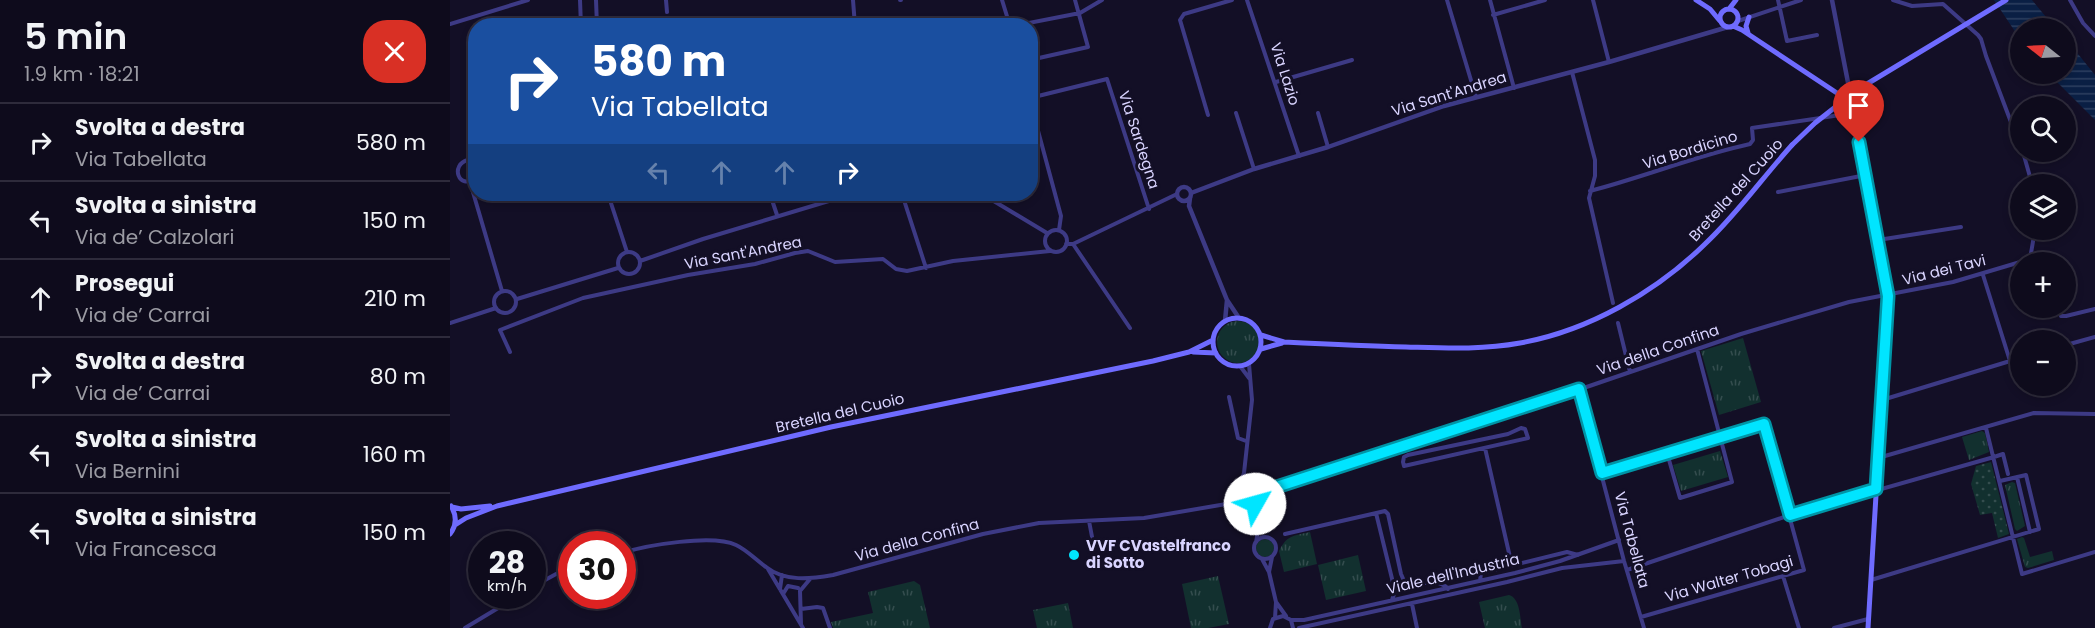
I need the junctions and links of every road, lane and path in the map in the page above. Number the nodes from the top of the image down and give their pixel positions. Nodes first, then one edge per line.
1 (528, 0) edge
2 (580, 0) edge
3 (596, 0) edge
4 (666, 0) edge
5 (853, 0) edge
6 (1002, 0) edge
7 (1075, 0) edge
8 (1102, 0) edge
9 (1232, 0) edge
10 (1247, 0) edge
11 (1447, 0) edge
12 (1490, 0) edge
13 (1545, 0) edge
14 (1593, 0) edge
15 (1696, 0) edge
16 (1736, 0) edge
17 (1778, 0) edge
18 (1801, 0) edge
19 (1832, 0) edge
20 (1893, 0) edge
21 (2006, 0) edge
22 (2070, 0) edge
23 (1779, 6) junction
24 (1710, 9) junction
25 (1726, 10) junction
26 (667, 12) dead end
27 (1080, 13) junction
28 (1493, 15) junction
29 (468, 18) edge
30 (470, 18) edge
31 (581, 18) edge
32 (597, 18) edge
33 (854, 18) edge
34 (1008, 18) edge
35 (1038, 21) edge
36 (1738, 21) junction
37 (1721, 22) junction
38 (450, 24) edge
39 (1711, 31) junction
40 (1748, 34) junction
41 (1816, 35) dead end
42 (2095, 36) edge
43 (1038, 58) edge
44 (1352, 60) dead end
45 (1609, 62) junction
46 (1572, 72) junction
47 (1276, 82) junction
48 (1514, 88) junction
49 (1476, 97) junction
50 (1038, 98) edge
51 (1851, 103) junction
52 (1236, 113) dead end
53 (1318, 113) dead end
54 (1854, 113) junction
55 (1208, 115) dead end
56 (2010, 120) edge
57 (1038, 130) edge
58 (1329, 147) junction
59 (1299, 157) junction
60 (468, 160) edge
61 (1254, 169) junction
62 (456, 172) junction
63 (450, 174) edge
64 (1866, 175) junction
65 (468, 182) edge
66 (1590, 191) junction
67 (1778, 192) dead end
68 (1190, 193) junction
69 (1179, 198) junction
70 (476, 201) edge
71 (610, 201) edge
72 (772, 201) edge
73 (828, 201) edge
74 (904, 201) edge
75 (994, 201) edge
76 (1189, 206) junction
77 (1149, 209) junction
78 (777, 216) junction
79 (1961, 227) dead end
80 (1059, 230) junction
81 (1047, 233) junction
82 (1878, 240) junction
83 (1066, 244) junction
84 (1072, 244) junction
85 (1050, 251) junction
86 (627, 252) junction
87 (640, 261) junction
88 (2010, 266) edge
89 (618, 268) junction
90 (926, 268) junction
91 (1983, 275) junction
92 (502, 291) junction
93 (1888, 296) junction
94 (517, 299) junction
95 (1227, 300) junction
96 (1613, 303) dead end
97 (496, 308) junction
98 (2095, 309) edge
99 (2076, 314) edge
100 (1239, 318) junction
101 (1225, 321) junction
102 (1618, 322) dead end
103 (450, 323) edge
104 (1130, 328) dead end
105 (1261, 335) junction
106 (2095, 337) edge
107 (1213, 340) junction
108 (1284, 342) junction
109 (2076, 342) edge
110 (1260, 349) junction
111 (1697, 349) junction
112 (510, 352) dead end
113 (1189, 352) junction
114 (1216, 353) junction
115 (2010, 361) joint
116 (1249, 363) junction
117 (1240, 366) junction
118 (1630, 372) junction
119 (1250, 378) junction
120 (1579, 389) junction
121 (1229, 397) dead end
122 (1882, 400) junction
123 (2095, 414) edge
124 (1986, 428) junction
125 (1720, 437) junction
126 (1246, 441) junction
127 (1485, 448) junction
128 (1667, 453) junction
129 (1994, 457) junction
130 (1878, 458) junction
131 (1602, 473) junction
132 (1244, 474) junction
133 (2008, 474) dead end
134 (2017, 477) junction
135 (2000, 481) junction
136 (1247, 484) junction
137 (1240, 485) junction
138 (1255, 489) junction
139 (1876, 489) junction
140 (1267, 490) junction
141 (1235, 494) junction
142 (1255, 498) junction
143 (1238, 502) junction
144 (1228, 503) junction
145 (1246, 505) junction
146 (451, 506) edge
147 (497, 506) junction
148 (1256, 512) junction
149 (1376, 513) junction
150 (1790, 515) junction
151 (1089, 521) junction
152 (455, 525) junction
153 (1259, 526) junction
154 (2030, 532) junction
155 (450, 534) edge
156 (1285, 534) dead end
157 (2013, 536) junction
158 (1268, 538) junction
159 (1619, 540) junction
160 (1093, 542) dead end
161 (1256, 542) junction
162 (636, 550) edge
163 (2095, 552) edge
164 (1579, 555) junction
165 (1272, 556) junction
166 (1261, 558) junction
167 (1624, 561) junction
168 (1512, 566) junction
169 (768, 568) junction
170 (1627, 570) junction
171 (1269, 572) junction
172 (782, 575) junction
173 (1783, 576) junction
174 (792, 578) junction
175 (810, 578) junction
176 (1871, 580) junction
177 (1480, 581) junction
178 (1411, 587) junction
179 (1448, 589) junction
180 (780, 590) junction
181 (799, 590) junction
182 (1395, 591) junction
183 (783, 596) junction
184 (1392, 601) junction
185 (1276, 602) junction
186 (1412, 604) junction
187 (496, 609) edge
188 (801, 609) junction
189 (1641, 616) junction
190 (1275, 618) junction
191 (1289, 618) junction
192 (1868, 618) junction
193 (802, 627) edge
194 (1269, 627) edge
195 (465, 628) edge
196 (830, 628) edge
197 (1293, 628) edge
198 (1299, 628) edge
199 (1417, 628) edge
200 (1644, 628) edge
201 (1799, 628) edge
202 (1834, 628) edge
203 (1868, 628) edge

1 - 30 street
2 - 31 street
3 - 32 street
4 - 26 street
5 - 33 street
6 - 34 street
7 - 27 street
8 - 27 street
9 - 55 street
10 - 47 street, Via Lazio
11 - 49 street
12 - 28 street
13 - 28 street
14 - 45 street
15 - 24 main road
16 - 25 main road
17 - 23 street
18 - 23 street, Via Sant'Andrea
19 - 51 street
20 - 56 street
21 - 108 main road, Bretella del Cuoio, bridge
22 - 42 street
23 - 36 street, Via Sant'Andrea
23 - 41 street
24 - 25 main road
24 - 37 main road
25 - 36 main road
25 - 37 main road
27 - 35 street
27 - 43 street
28 - 48 street
29 - 38 street
36 - 37 main road
36 - 39 street, Via Sant'Andrea
36 - 40 main road
36 - 40 main road
37 - 39 street, Via Sant'Andrea
39 - 45 street, Via Sant'Andrea
40 - 51 main road
44 - 47 street
45 - 46 street, Via Sant'Andrea
46 - 48 street, Via Sant'Andrea
46 - 66 street
47 - 59 street, Via Lazio
48 - 49 street, Via Sant'Andrea
49 - 58 street, Via Sant'Andrea
50 - 77 street, Via Sardegna
51 - 54 main road
52 - 61 street
53 - 58 street
54 - 64 main road
54 - 66 street, Via Bordicino
57 - 80 street
58 - 59 street, Via Sant'Andrea
59 - 61 street, Via Sant'Andrea
60 - 62 street
61 - 68 street, Via Sant'Andrea
62 - 63 street
62 - 65 street
64 - 67 street
64 - 82 main road
66 - 96 street
68 - 69 street
68 - 69 street, Via Sant'Andrea
68 - 76 street
69 - 76 street
69 - 77 street, Via Sant'Andrea
70 - 92 street
71 - 86 street
72 - 78 street
73 - 78 street
74 - 90 street
75 - 81 street
76 - 95 street
77 - 84 street, Via Sant'Andrea
78 - 87 street
79 - 82 street
80 - 81 street
80 - 83 street
81 - 85 street
82 - 93 main road
83 - 84 street, Via Sant'Andrea
83 - 85 street, Via Sant'Andrea
84 - 104 street
85 - 90 street, Via Sant'Andrea
86 - 87 street
86 - 89 street
87 - 89 street
88 - 91 street, Via dei Tavi
89 - 94 street
90 - 112 street, Via Sant'Andrea
91 - 93 street, Via dei Tavi
91 - 115 street
92 - 94 street
92 - 97 street
93 - 111 street, Via della Confina
93 - 122 main road
94 - 97 street
95 - 100 street
95 - 101 street
97 - 103 street
98 - 99 street
100 - 101 main road
100 - 105 main road, Bretella del Cuoio
101 - 107 main road
102 - 118 street
105 - 108 main road, Bretella del Cuoio
105 - 110 main road
106 - 109 street
107 - 113 main road, Bretella del Cuoio
107 - 114 main road
108 - 110 main road, Bretella del Cuoio
110 - 116 main road
111 - 118 street, Via della Confina
111 - 125 street
113 - 114 main road, Bretella del Cuoio
113 - 147 main road, Bretella del Cuoio
114 - 117 main road, Bretella del Cuoio
115 - 122 street
116 - 117 main road
116 - 119 street
117 - 119 street
118 - 120 street, Via della Confina
119 - 126 street
120 - 131 street, Via Tabellata
120 - 140 street, Via della Confina
121 - 126 street
122 - 130 main road
123 - 124 street
124 - 129 street
124 - 130 street
125 - 128 street
125 - 128 street
125 - 150 street
126 - 132 street
127 - 127 street
127 - 168 street
128 - 131 street
129 - 133 street
129 - 135 street
129 - 139 street
130 - 139 main road
131 - 159 street, Via Tabellata
132 - 136 street
132 - 137 street
134 - 135 street
134 - 154 street
134 - 154 street
135 - 157 street
136 - 137 street
136 - 138 street, Via della Confina
137 - 141 street
138 - 140 street, Via della Confina
138 - 142 street
139 - 150 street
139 - 176 main road
140 - 142 street, Via della Confina
141 - 143 street
141 - 144 street
142 - 145 street, Via della Confina
142 - 148 street
143 - 144 street, Via della Confina
143 - 145 street, Via della Confina
144 - 151 street, Via della Confina
145 - 148 street
146 - 147 main road, Bretella del Cuoio
146 - 152 main road
147 - 152 main road, Bretella del Cuoio
148 - 153 street
149 - 156 street
149 - 178 street
149 - 182 street
150 - 170 street
150 - 173 street, Via Walter Tobagi
151 - 160 street
151 - 175 street, Via della Confina
152 - 155 main road
153 - 158 street
153 - 161 street
154 - 157 street
157 - 163 street
157 - 176 street
158 - 161 street
158 - 165 street
159 - 164 street, Viale dell'Industria
159 - 167 street, Via Tabellata
161 - 166 street
162 - 169 street, Via della Confina
164 - 168 street
164 - 177 street, Viale dell'Industria
165 - 166 street
165 - 171 street
166 - 171 street
167 - 170 street, Via Tabellata
167 - 186 street, Viale dell'Industria
168 - 177 street
169 - 172 street, Via della Confina
169 - 180 street
170 - 189 street, Via Tabellata
171 - 185 street
172 - 174 street, Via della Confina
172 - 180 street
173 - 189 street, Via Walter Tobagi
173 - 201 street
174 - 175 street, Via della Confina
174 - 181 street
175 - 181 street
176 - 192 main road
177 - 179 street, Viale dell'Industria
178 - 179 street
178 - 182 street
179 - 184 street, Viale dell'Industria
180 - 183 street
181 - 183 street
181 - 188 street
182 - 184 street
183 - 193 street
184 - 191 street, Viale dell'Industria
185 - 190 street
185 - 191 street
186 - 198 street, Viale dell'Industria
186 - 199 street
187 - 195 street
188 - 193 street
188 - 196 street
189 - 200 street, Via Tabellata
190 - 191 street, Viale dell'Industria
190 - 194 street
191 - 197 street
192 - 202 street
192 - 203 main road

